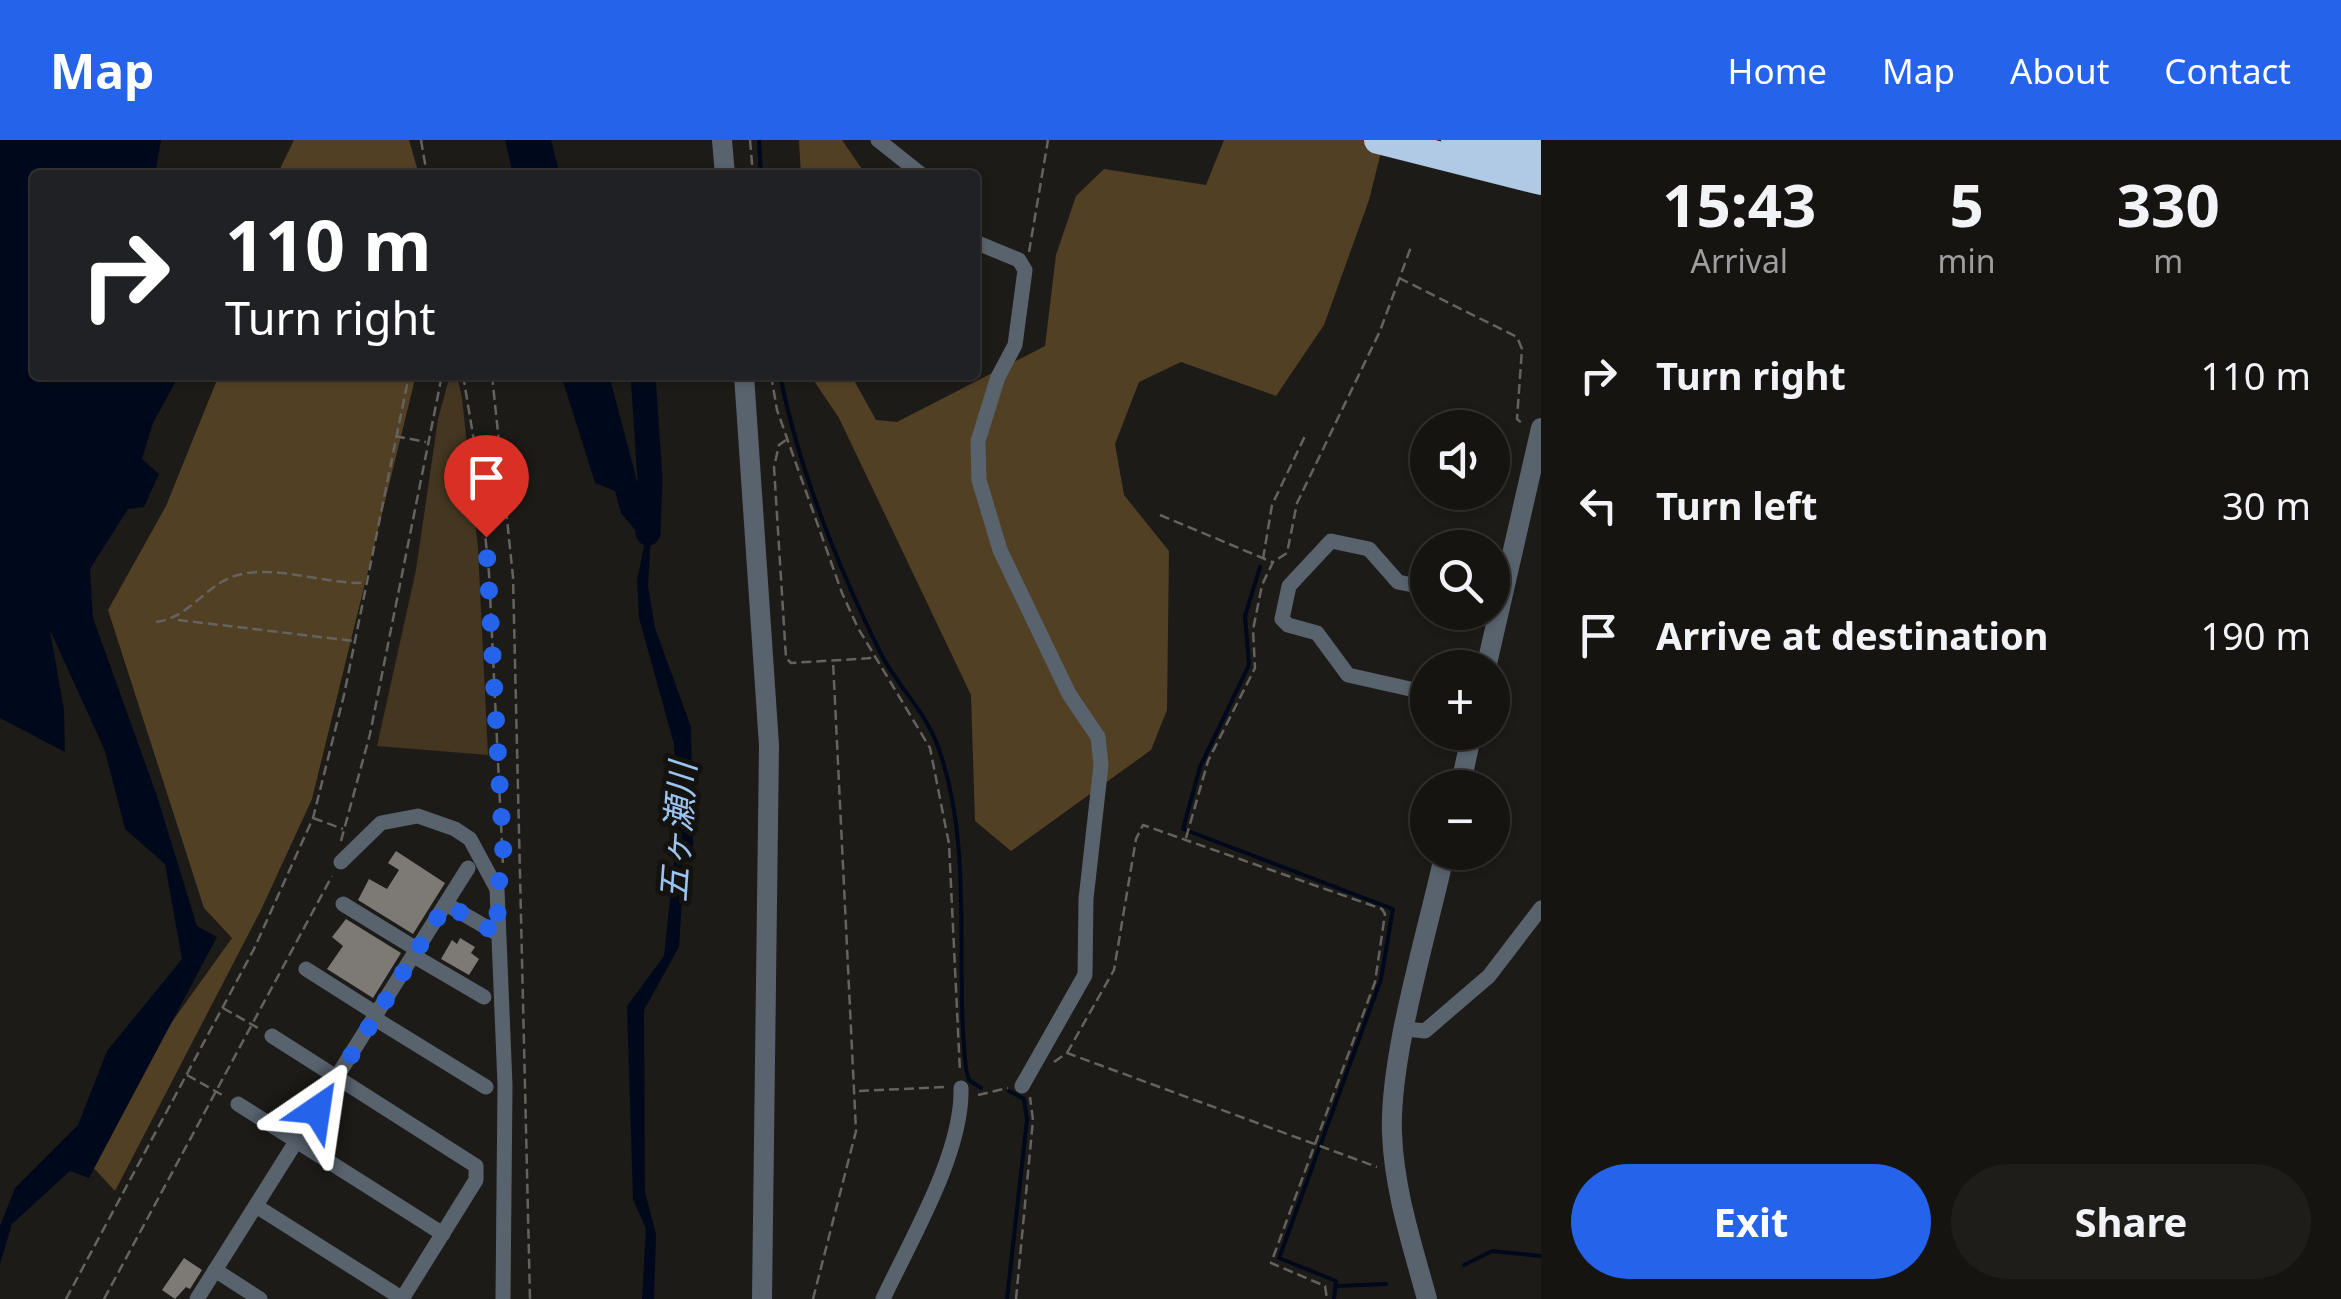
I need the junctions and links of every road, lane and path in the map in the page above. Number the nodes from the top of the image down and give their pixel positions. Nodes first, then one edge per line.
1 (420, 140) edge
2 (722, 140) edge
3 (750, 140) edge
4 (878, 140) edge
5 (1048, 140) edge
6 (1378, 140) edge
7 (1392, 140) edge
8 (1446, 148) edge
9 (1541, 154) edge
10 (426, 170) edge
11 (725, 170) edge
12 (753, 170) edge
13 (916, 170) edge
14 (1541, 170) edge
15 (1541, 184) edge
16 (980, 244) edge
17 (1410, 247) dead end
18 (1026, 270) junction
19 (1398, 278) junction
20 (408, 380) edge
21 (441, 380) edge
22 (463, 380) edge
23 (493, 380) edge
24 (744, 380) edge
25 (772, 380) edge
26 (1540, 435) edge
27 (394, 436) junction
28 (1305, 436) dead end
29 (787, 438) junction
30 (428, 442) junction
31 (502, 449) junction
32 (476, 454) junction
33 (1160, 515) dead end
34 (1510, 549) edge
35 (1263, 558) junction
36 (1273, 562) junction
37 (366, 583) junction
38 (1410, 584) edge
39 (176, 620) junction
40 (156, 622) dead end
41 (356, 642) junction
42 (875, 658) junction
43 (833, 661) junction
44 (1410, 689) edge
45 (313, 818) junction
46 (344, 830) junction
47 (363, 837) junction
48 (1186, 838) junction
49 (338, 858) junction
50 (468, 868) dead end
51 (1441, 870) edge
52 (497, 889) junction
53 (343, 904) dead end
54 (446, 904) junction
55 (1541, 908) edge
56 (498, 934) junction
57 (416, 953) junction
58 (306, 969) dead end
59 (484, 997) dead end
60 (223, 1008) junction
61 (376, 1016) junction
62 (252, 1025) junction
63 (1406, 1029) junction
64 (272, 1036) joint
65 (1067, 1053) junction
66 (1050, 1067) dead end
67 (187, 1075) junction
68 (337, 1078) junction
69 (486, 1087) dead end
70 (961, 1088) junction
71 (1028, 1088) junction
72 (856, 1091) junction
73 (216, 1092) junction
74 (238, 1104) joint
75 (296, 1142) junction
76 (1314, 1144) junction
77 (1395, 1174) junction
78 (256, 1206) junction
79 (443, 1234) junction
80 (215, 1270) junction
81 (1018, 1298) edge
82 (66, 1299) edge
83 (104, 1299) edge
84 (197, 1299) edge
85 (260, 1299) edge
86 (403, 1299) edge
87 (503, 1299) edge
88 (530, 1299) edge
89 (762, 1299) edge
90 (813, 1299) edge
91 (883, 1299) edge
92 (1327, 1299) edge
93 (1427, 1299) edge

1 - 10 path
2 - 11 street
3 - 12 path
4 - 13 street
5 - 18 path
6 - 8 highway
7 - 14 highway
8 - 9 highway
8 - 15 highway
16 - 18 street
17 - 19 path
18 - 71 street
19 - 26 path
19 - 36 path
20 - 27 path
21 - 30 path
22 - 32 path
23 - 31 path
24 - 89 street
25 - 29 path
26 - 34 street
27 - 30 path
27 - 37 path
28 - 35 path
29 - 42 path
29 - 43 path
30 - 46 path
31 - 32 path
31 - 88 path
32 - 52 path
33 - 35 path
35 - 36 path
36 - 48 path
37 - 39 path
37 - 41 path
38 - 44 street
39 - 40 path
39 - 41 path
41 - 45 path
42 - 43 path
42 - 70 path
43 - 72 path
45 - 46 path
45 - 60 path
46 - 47 path
46 - 49 path
47 - 49 street
47 - 52 street
48 - 65 path
48 - 76 path
49 - 62 path
50 - 54 street
51 - 63 street
52 - 56 street
53 - 57 street
54 - 56 street
54 - 57 street
55 - 63 street
56 - 87 street
57 - 59 street
57 - 61 street
58 - 61 street
60 - 62 path
60 - 67 path
61 - 68 street
61 - 69 street
62 - 64 path
62 - 73 path
63 - 77 street
64 - 68 street
65 - 66 path
65 - 76 path
67 - 73 path
67 - 82 path
68 - 75 street
68 - 79 street
70 - 71 path
70 - 72 path
70 - 91 street
71 - 81 path
72 - 90 path
73 - 74 path
73 - 83 path
74 - 75 street
75 - 78 street
75 - 79 street
76 - 77 path
76 - 92 path
77 - 93 street
78 - 80 street
78 - 86 street
79 - 86 street
80 - 84 street
80 - 85 street

